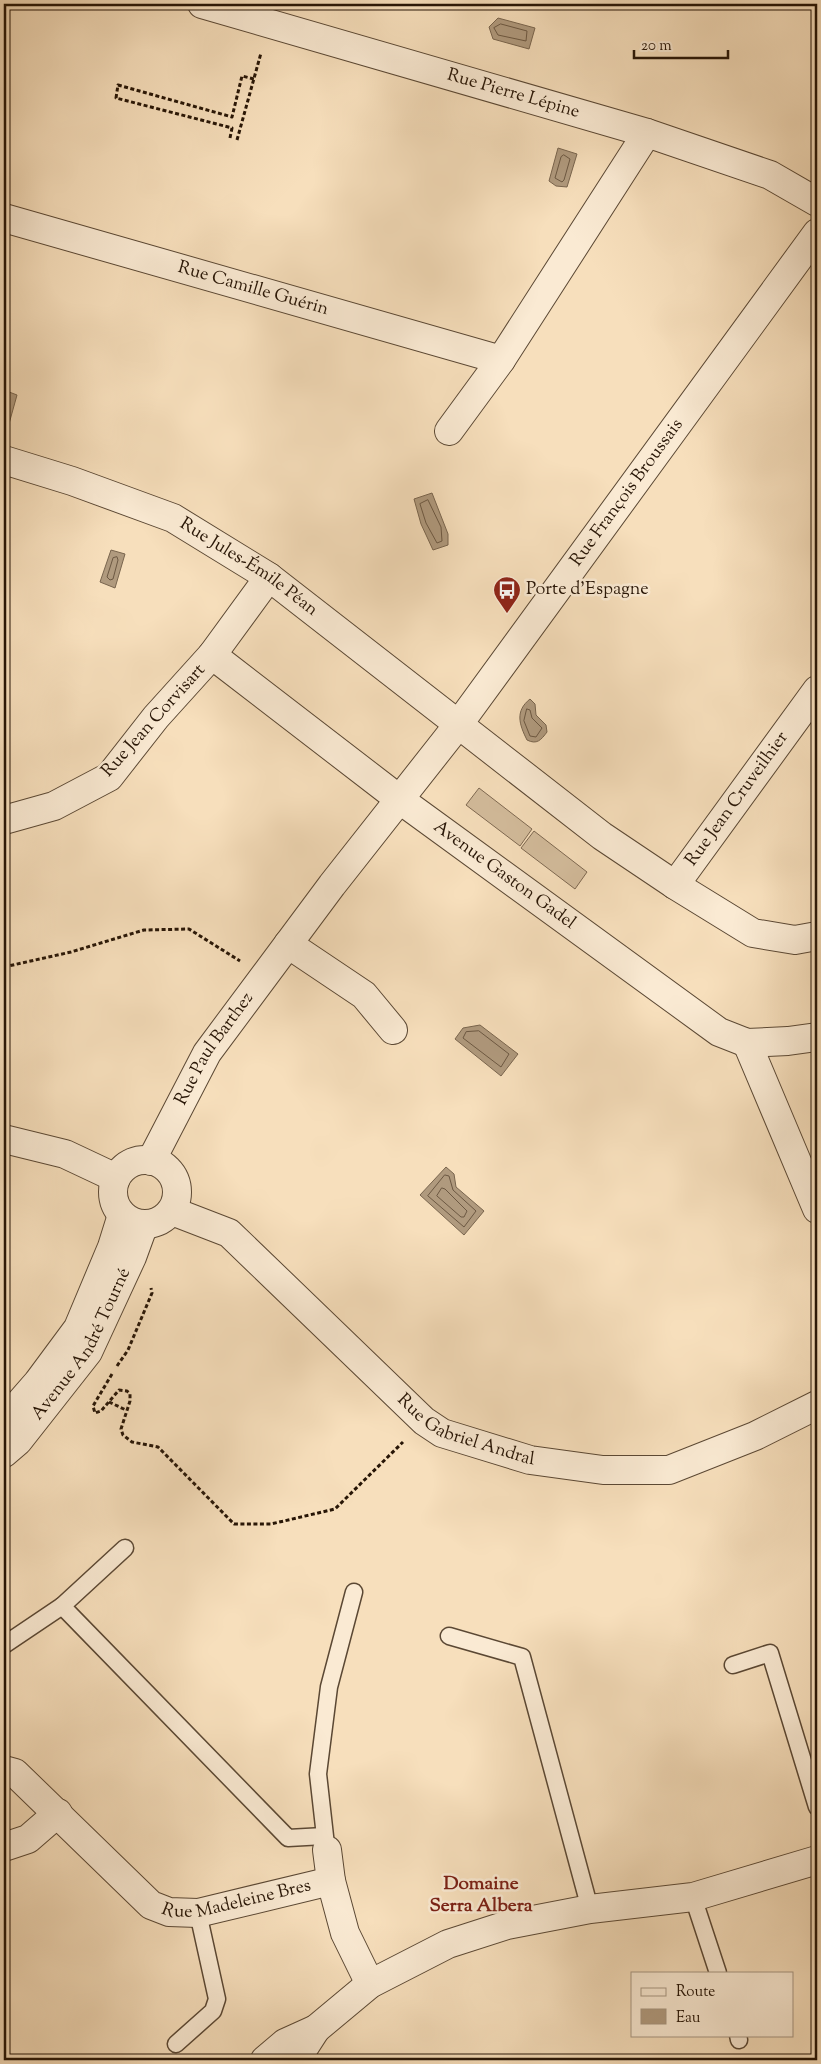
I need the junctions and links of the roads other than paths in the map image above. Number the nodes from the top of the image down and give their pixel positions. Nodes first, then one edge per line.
1 (202, 4) edge
2 (647, 133) junction
3 (817, 202) edge
4 (4, 218) edge
5 (817, 233) edge
6 (501, 360) junction
7 (449, 431) dead end
8 (6, 468) edge
9 (269, 577) junction
10 (212, 655) junction
11 (817, 690) edge
12 (458, 724) junction
13 (399, 799) junction
14 (4, 820) edge
15 (675, 885) junction
16 (817, 936) edge
17 (288, 944) junction
18 (393, 1030) dead end
19 (817, 1037) edge
20 (747, 1043) junction
21 (4, 1139) edge
22 (151, 1161) junction
23 (116, 1178) junction
24 (817, 1209) edge
25 (172, 1211) junction
26 (133, 1219) junction
27 (817, 1405) edge
28 (4, 1421) edge
29 (4, 1453) edge
30 (125, 1548) dead end
31 (354, 1592) dead end
32 (62, 1606) junction
33 (449, 1636) dead end
34 (4, 1646) edge
35 (733, 1665) dead end
36 (4, 1770) edge
37 (817, 1807) edge
38 (58, 1813) junction
39 (326, 1843) junction
40 (4, 1847) edge
41 (817, 1860) edge
42 (331, 1881) junction
43 (693, 1897) junction
44 (590, 1909) junction
45 (198, 1913) junction
46 (718, 1972) edge
47 (370, 1984) junction
48 (316, 2029) junction
49 (176, 2044) dead end
50 (265, 2060) edge
51 (296, 2060) edge

1 - 2 street, Rue Pierre Lépine
2 - 3 street, Rue Pierre Lépine
2 - 6 street
4 - 6 street, Rue Camille Guérin
5 - 12 street, Rue François Broussais
6 - 7 street
8 - 9 street, Rue Jules-Émile Péan
9 - 10 street, Rue Jean Corvisart
9 - 12 street, Rue Jules-Émile Péan
10 - 13 street, Avenue Gaston Gadel
10 - 14 street, Rue Jean Corvisart
11 - 15 street, Rue Jean Cruveilhier
12 - 13 street, Rue François Broussais
12 - 15 street
13 - 17 street, Rue Paul Barthez
13 - 20 street, Avenue Gaston Gadel
15 - 16 street
17 - 18 street
17 - 22 street, Rue Paul Barthez
19 - 20 street, Avenue Gaston Gadel
20 - 24 street
21 - 23 street
22 - 23 street
22 - 25 street
23 - 26 street
25 - 26 street
25 - 27 street, Rue Gabriel Andral
26 - 28 street, Avenue André Tourné
26 - 29 street, Avenue André Tourné
30 - 32 lane
31 - 39 lane
32 - 34 lane
32 - 39 lane
33 - 44 lane
35 - 37 lane
36 - 38 street, Rue Madeleine Bres
38 - 40 street
38 - 45 street, Rue Madeleine Bres
39 - 42 street, Rue Madeleine Bres
41 - 43 street
42 - 45 street, Rue Madeleine Bres
42 - 47 street, Rue Madeleine Bres
43 - 44 street
43 - 46 lane
44 - 47 street
45 - 49 lane
47 - 48 street
48 - 50 street
48 - 51 street

